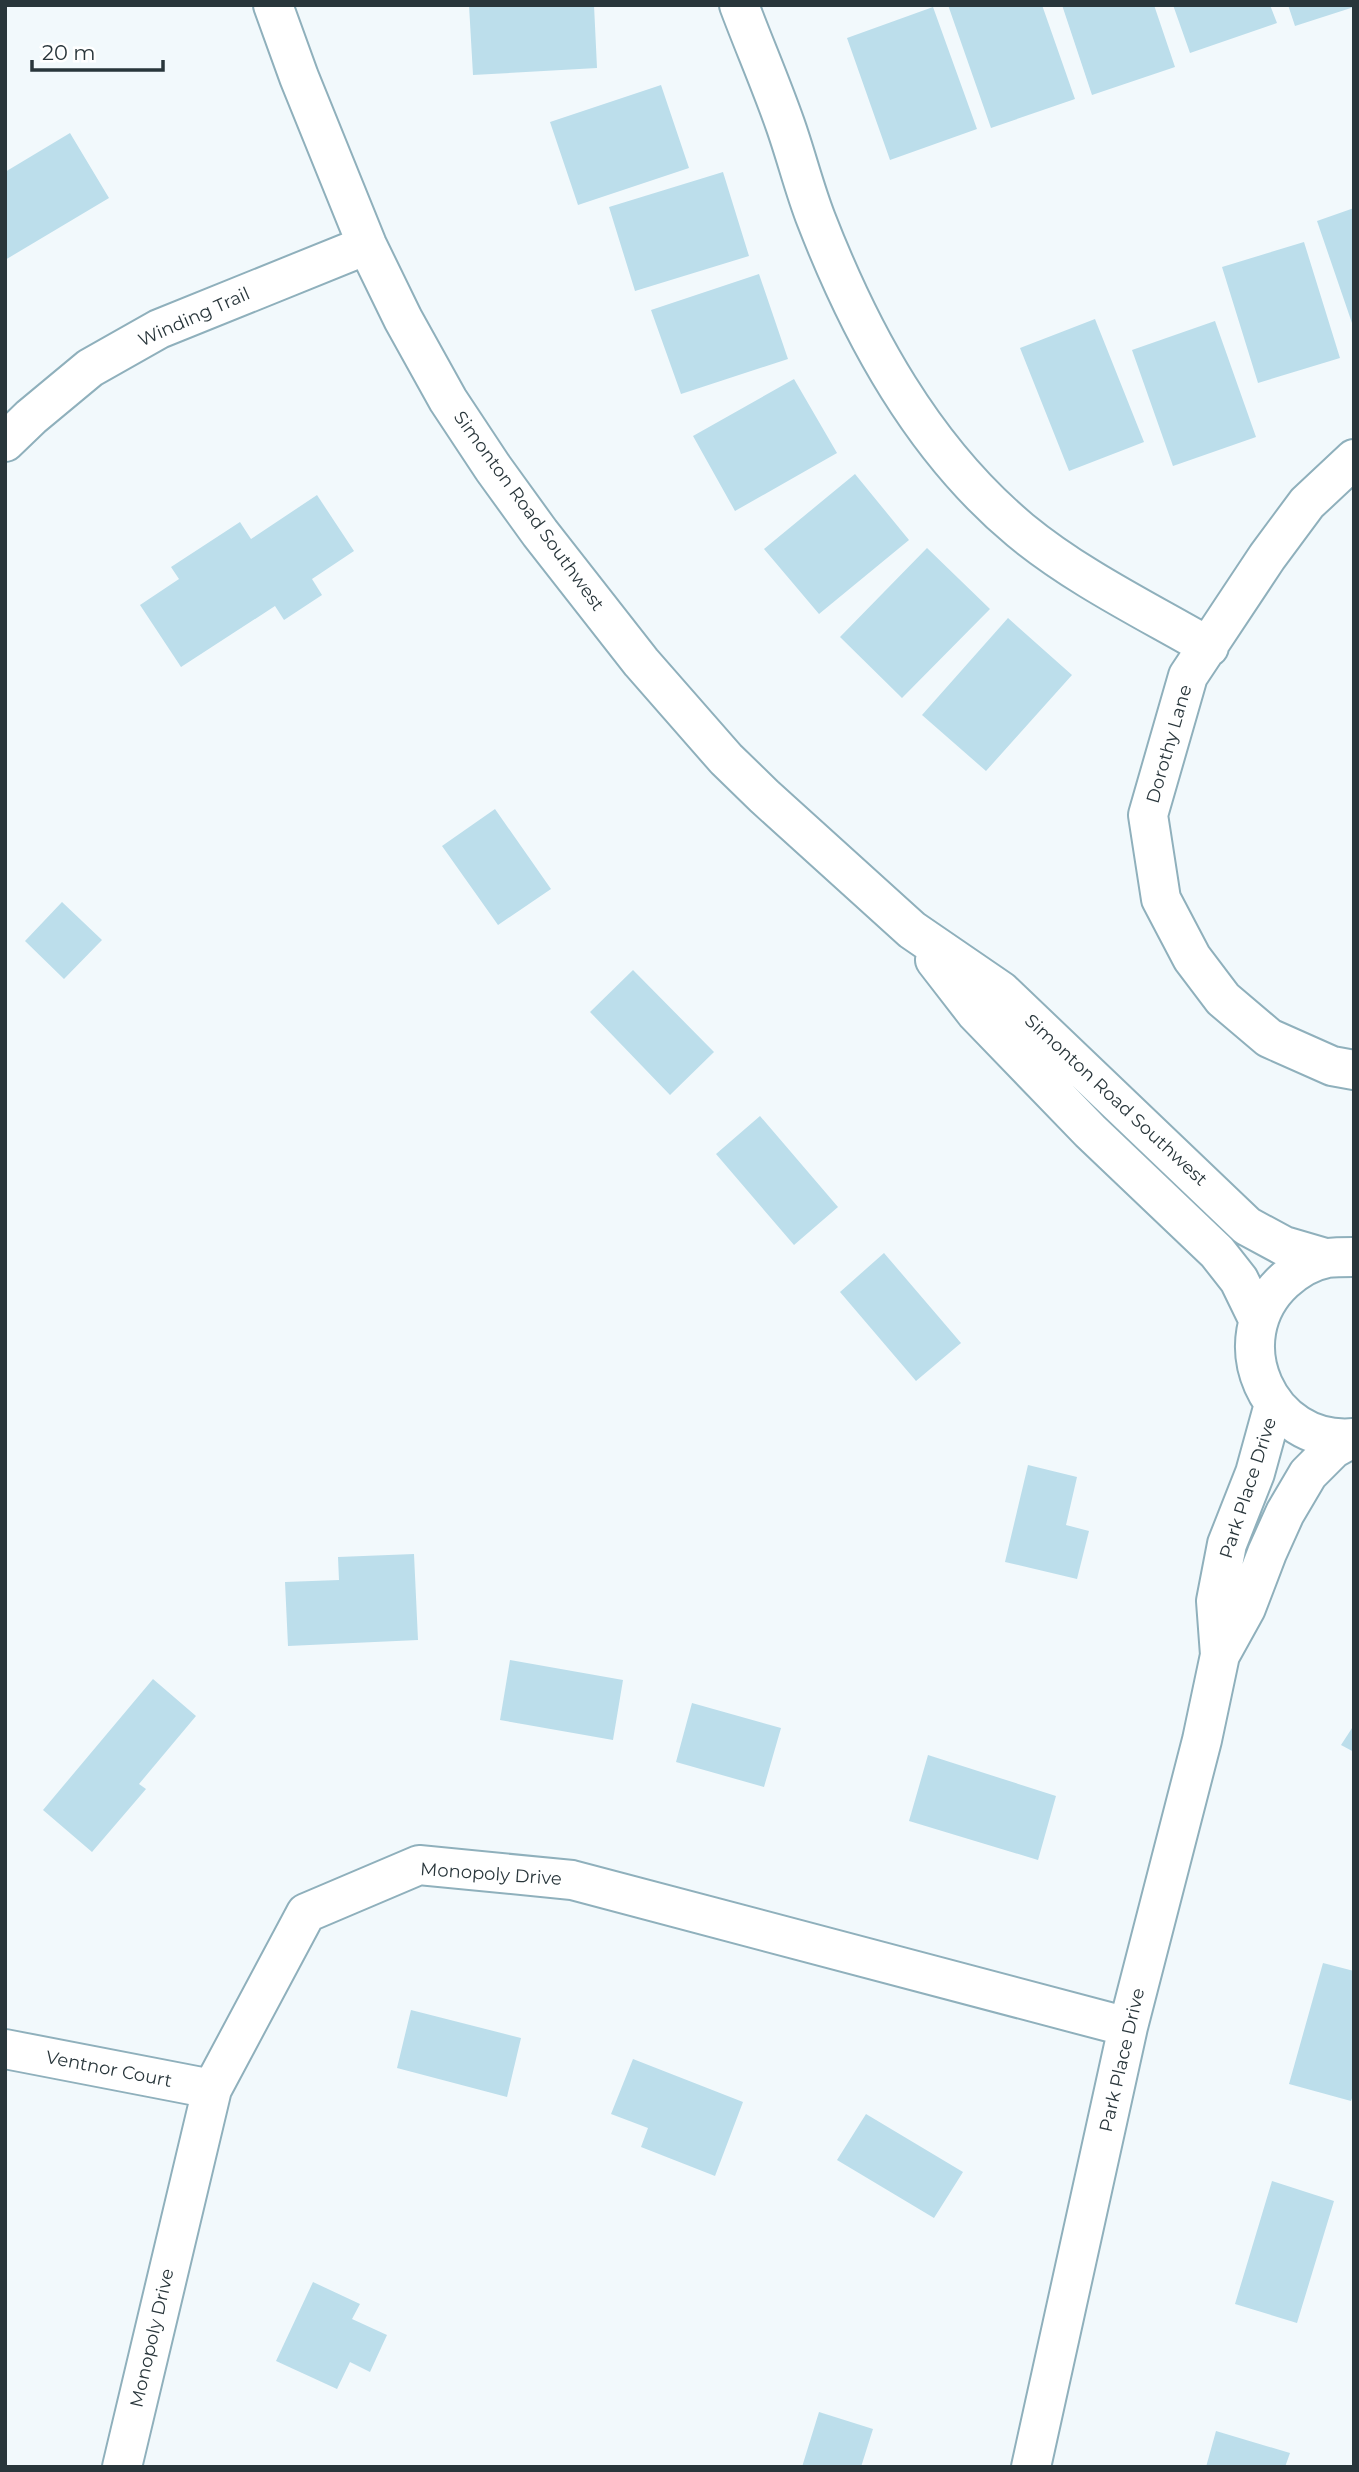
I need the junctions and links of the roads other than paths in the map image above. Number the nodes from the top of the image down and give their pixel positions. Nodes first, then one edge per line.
1 (273, 5) edge
2 (739, 5) edge
3 (367, 245) junction
4 (5, 442) edge
5 (1354, 459) edge
6 (1209, 648) junction
7 (912, 930) junction
8 (1354, 1070) edge
9 (1339, 1258) edge
10 (1258, 1319) junction
11 (1274, 1404) junction
12 (1352, 1439) edge
13 (1220, 1655) junction
14 (1128, 2026) junction
15 (5, 2049) edge
16 (212, 2089) junction
17 (122, 2467) edge
18 (1031, 2467) edge

1 - 3 street, Simonton Road Southwest
2 - 6 street
3 - 4 street, Winding Trail
3 - 7 street, Simonton Road Southwest
5 - 6 street, Dorothy Lane
6 - 8 street, Dorothy Lane
7 - 9 street, Simonton Road Southwest
7 - 10 street, Simonton Road Southwest
9 - 10 street
10 - 11 street
11 - 12 street
11 - 13 street, Park Place Drive
12 - 13 street, Park Place Drive
13 - 14 street, Park Place Drive
14 - 16 street, Monopoly Drive
14 - 18 street, Park Place Drive
15 - 16 street, Ventnor Court
16 - 17 street, Monopoly Drive

